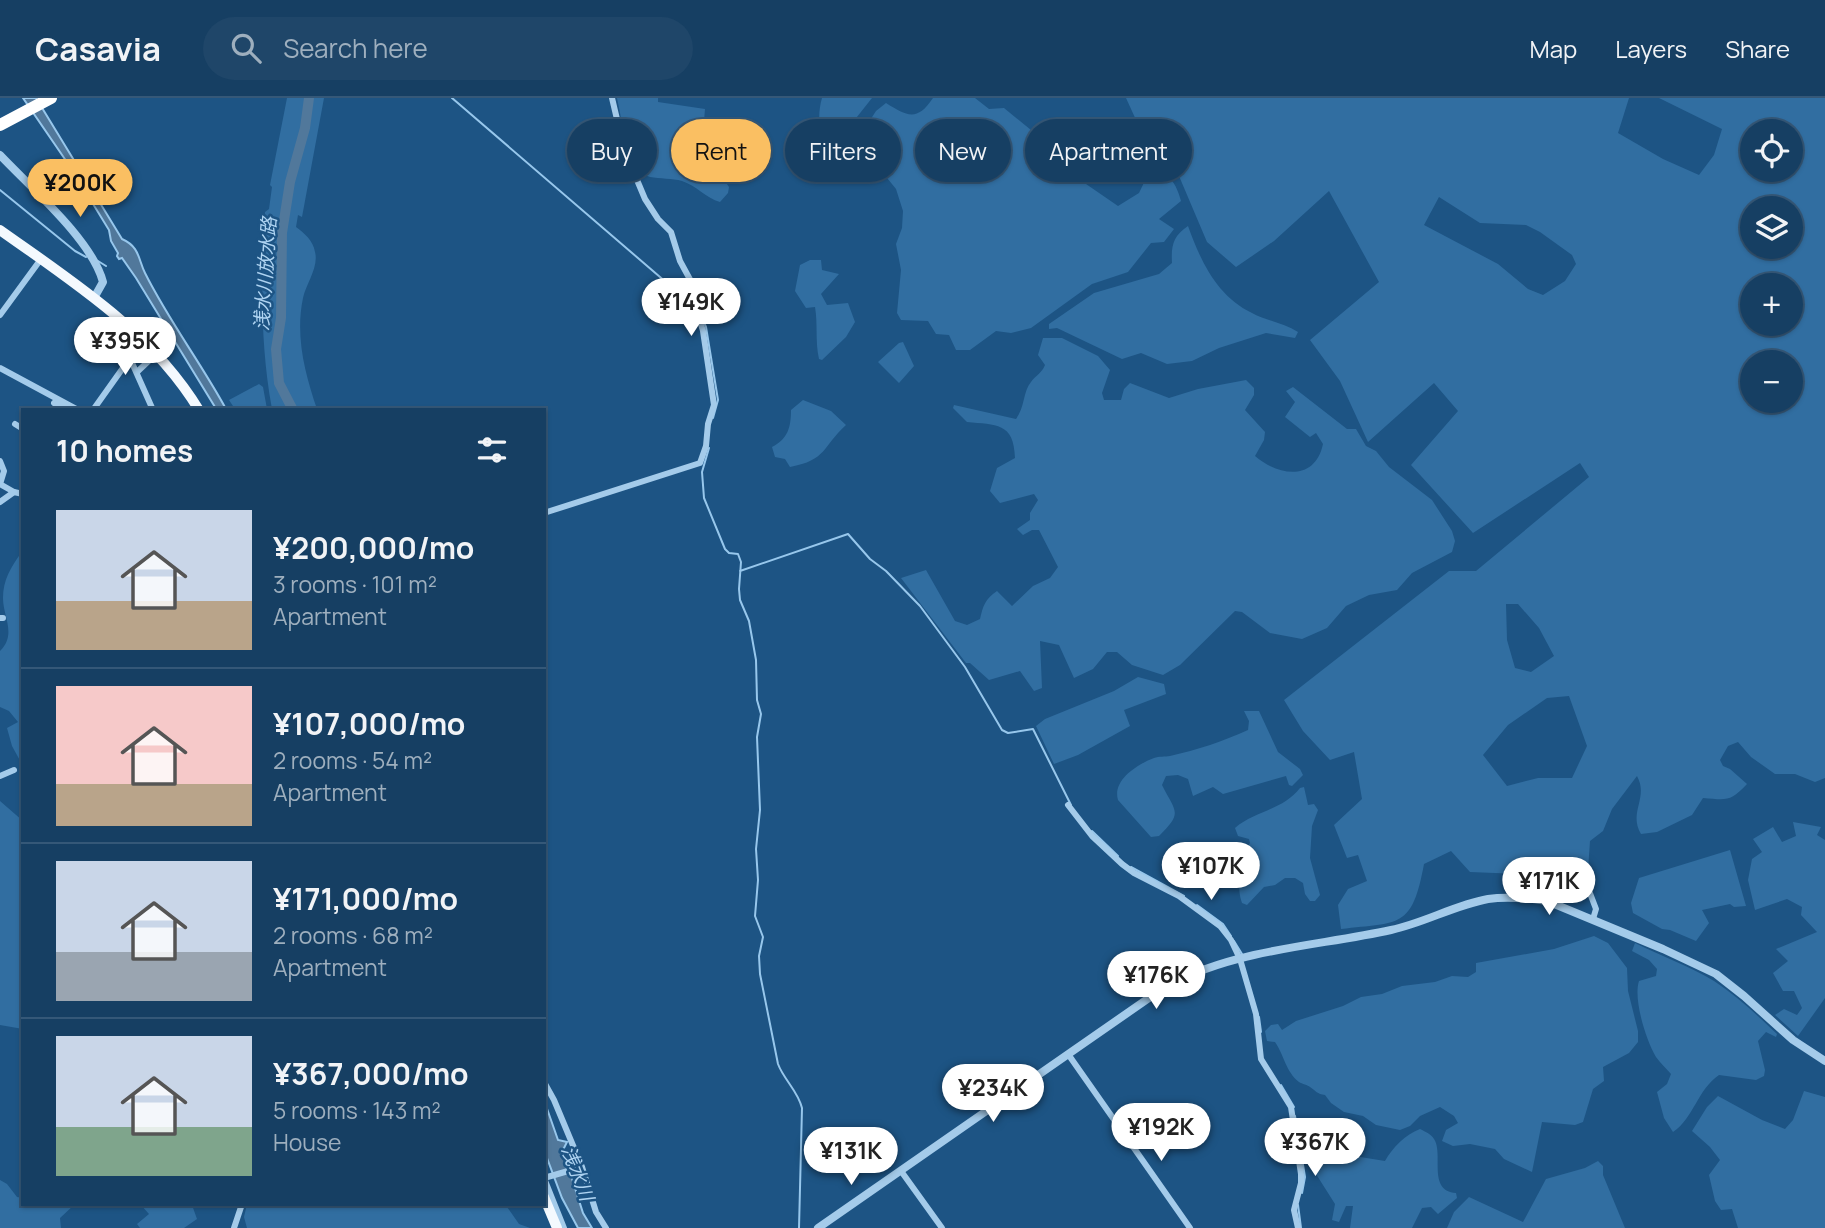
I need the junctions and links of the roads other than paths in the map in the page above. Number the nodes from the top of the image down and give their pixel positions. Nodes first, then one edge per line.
1 (42, 98) edge
2 (51, 98) edge
3 (612, 98) edge
4 (5, 120) edge
5 (0, 155) edge
6 (0, 230) edge
7 (41, 260) junction
8 (94, 298) junction
9 (0, 315) edge
10 (120, 336) dead end
11 (157, 354) junction
12 (130, 358) junction
13 (0, 368) edge
14 (138, 372) junction
15 (54, 403) dead end
16 (63, 408) edge
17 (74, 408) edge
18 (94, 408) edge
19 (152, 408) edge
20 (198, 408) edge
21 (15, 424) dead end
22 (21, 428) edge
23 (0, 461) edge
24 (0, 484) edge
25 (14, 492) junction
26 (21, 494) edge
27 (0, 502) edge
28 (546, 512) edge
29 (14, 770) dead end
30 (0, 776) edge
31 (1068, 805) dead end
32 (1588, 888) dead end
33 (1593, 919) junction
34 (1240, 959) junction
35 (1069, 1054) junction
36 (1825, 1061) edge
37 (546, 1086) edge
38 (579, 1169) junction
39 (901, 1171) junction
40 (546, 1178) edge
41 (546, 1202) edge
42 (241, 1206) edge
43 (237, 1220) junction
44 (244, 1227) edge
45 (234, 1228) edge
46 (557, 1228) edge
47 (564, 1228) edge
48 (606, 1228) edge
49 (818, 1228) edge
50 (942, 1228) edge
51 (1190, 1228) edge
52 (1298, 1228) edge

1 - 4 highway
2 - 4 highway
3 - 28 street
5 - 8 street
6 - 7 highway
7 - 8 highway
7 - 9 street
8 - 11 highway
10 - 12 street
11 - 14 street
11 - 20 highway
12 - 14 street
12 - 18 street
13 - 17 street
14 - 19 street
15 - 16 street
21 - 22 street
23 - 24 street
24 - 25 street
25 - 26 street
25 - 27 street
29 - 30 street
31 - 34 street
32 - 33 street
33 - 34 street
33 - 36 street
34 - 35 street
34 - 52 street
35 - 39 street
35 - 51 street
37 - 38 street
38 - 40 street
38 - 48 street
39 - 49 street
39 - 50 street
40 - 47 street
41 - 46 highway
42 - 43 street
43 - 44 street
43 - 45 street

